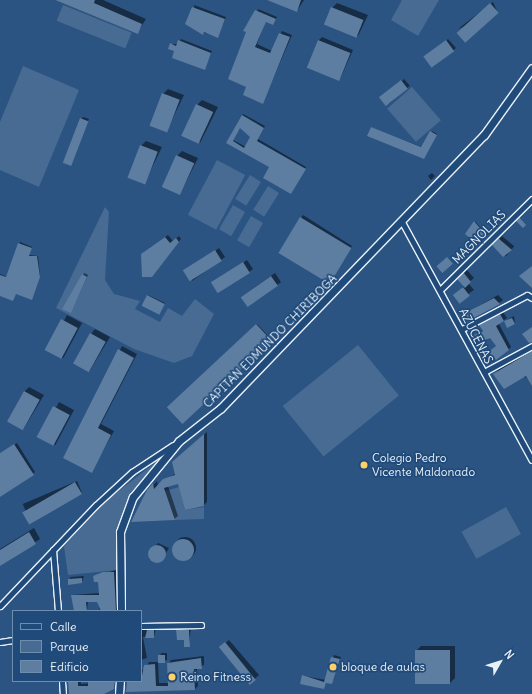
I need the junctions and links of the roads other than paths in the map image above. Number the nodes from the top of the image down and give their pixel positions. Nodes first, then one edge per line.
1 (531, 70) edge
2 (532, 199) edge
3 (402, 222) junction
4 (440, 290) junction
5 (532, 298) edge
6 (462, 329) junction
7 (532, 346) edge
8 (484, 372) junction
9 (179, 441) junction
10 (529, 447) edge
11 (532, 460) edge
12 (52, 550) junction
13 (0, 606) edge
14 (58, 610) edge
15 (121, 610) edge
16 (201, 625) dead end
17 (142, 626) edge
18 (12, 640) edge
19 (0, 642) edge
20 (62, 682) edge
21 (120, 684) edge
22 (63, 694) edge
23 (115, 694) edge
24 (119, 694) edge

1 - 3 street, CAPITAN EDMUNDO CHIRIBOGA
2 - 4 street, MAGNOLIAS
3 - 4 street, AZUCENAS
3 - 9 street, CAPITAN EDMUNDO CHIRIBOGA
4 - 6 street, AZUCENAS
5 - 6 street
6 - 8 street, AZUCENAS
7 - 8 street
8 - 10 street, AZUCENAS
9 - 12 street, CAPITAN EDMUNDO CHIRIBOGA
9 - 15 street
10 - 11 street, AZUCENAS
12 - 13 street, CAPITAN EDMUNDO CHIRIBOGA
12 - 14 street
16 - 17 street
18 - 19 street
20 - 22 street
21 - 23 street
21 - 24 street

